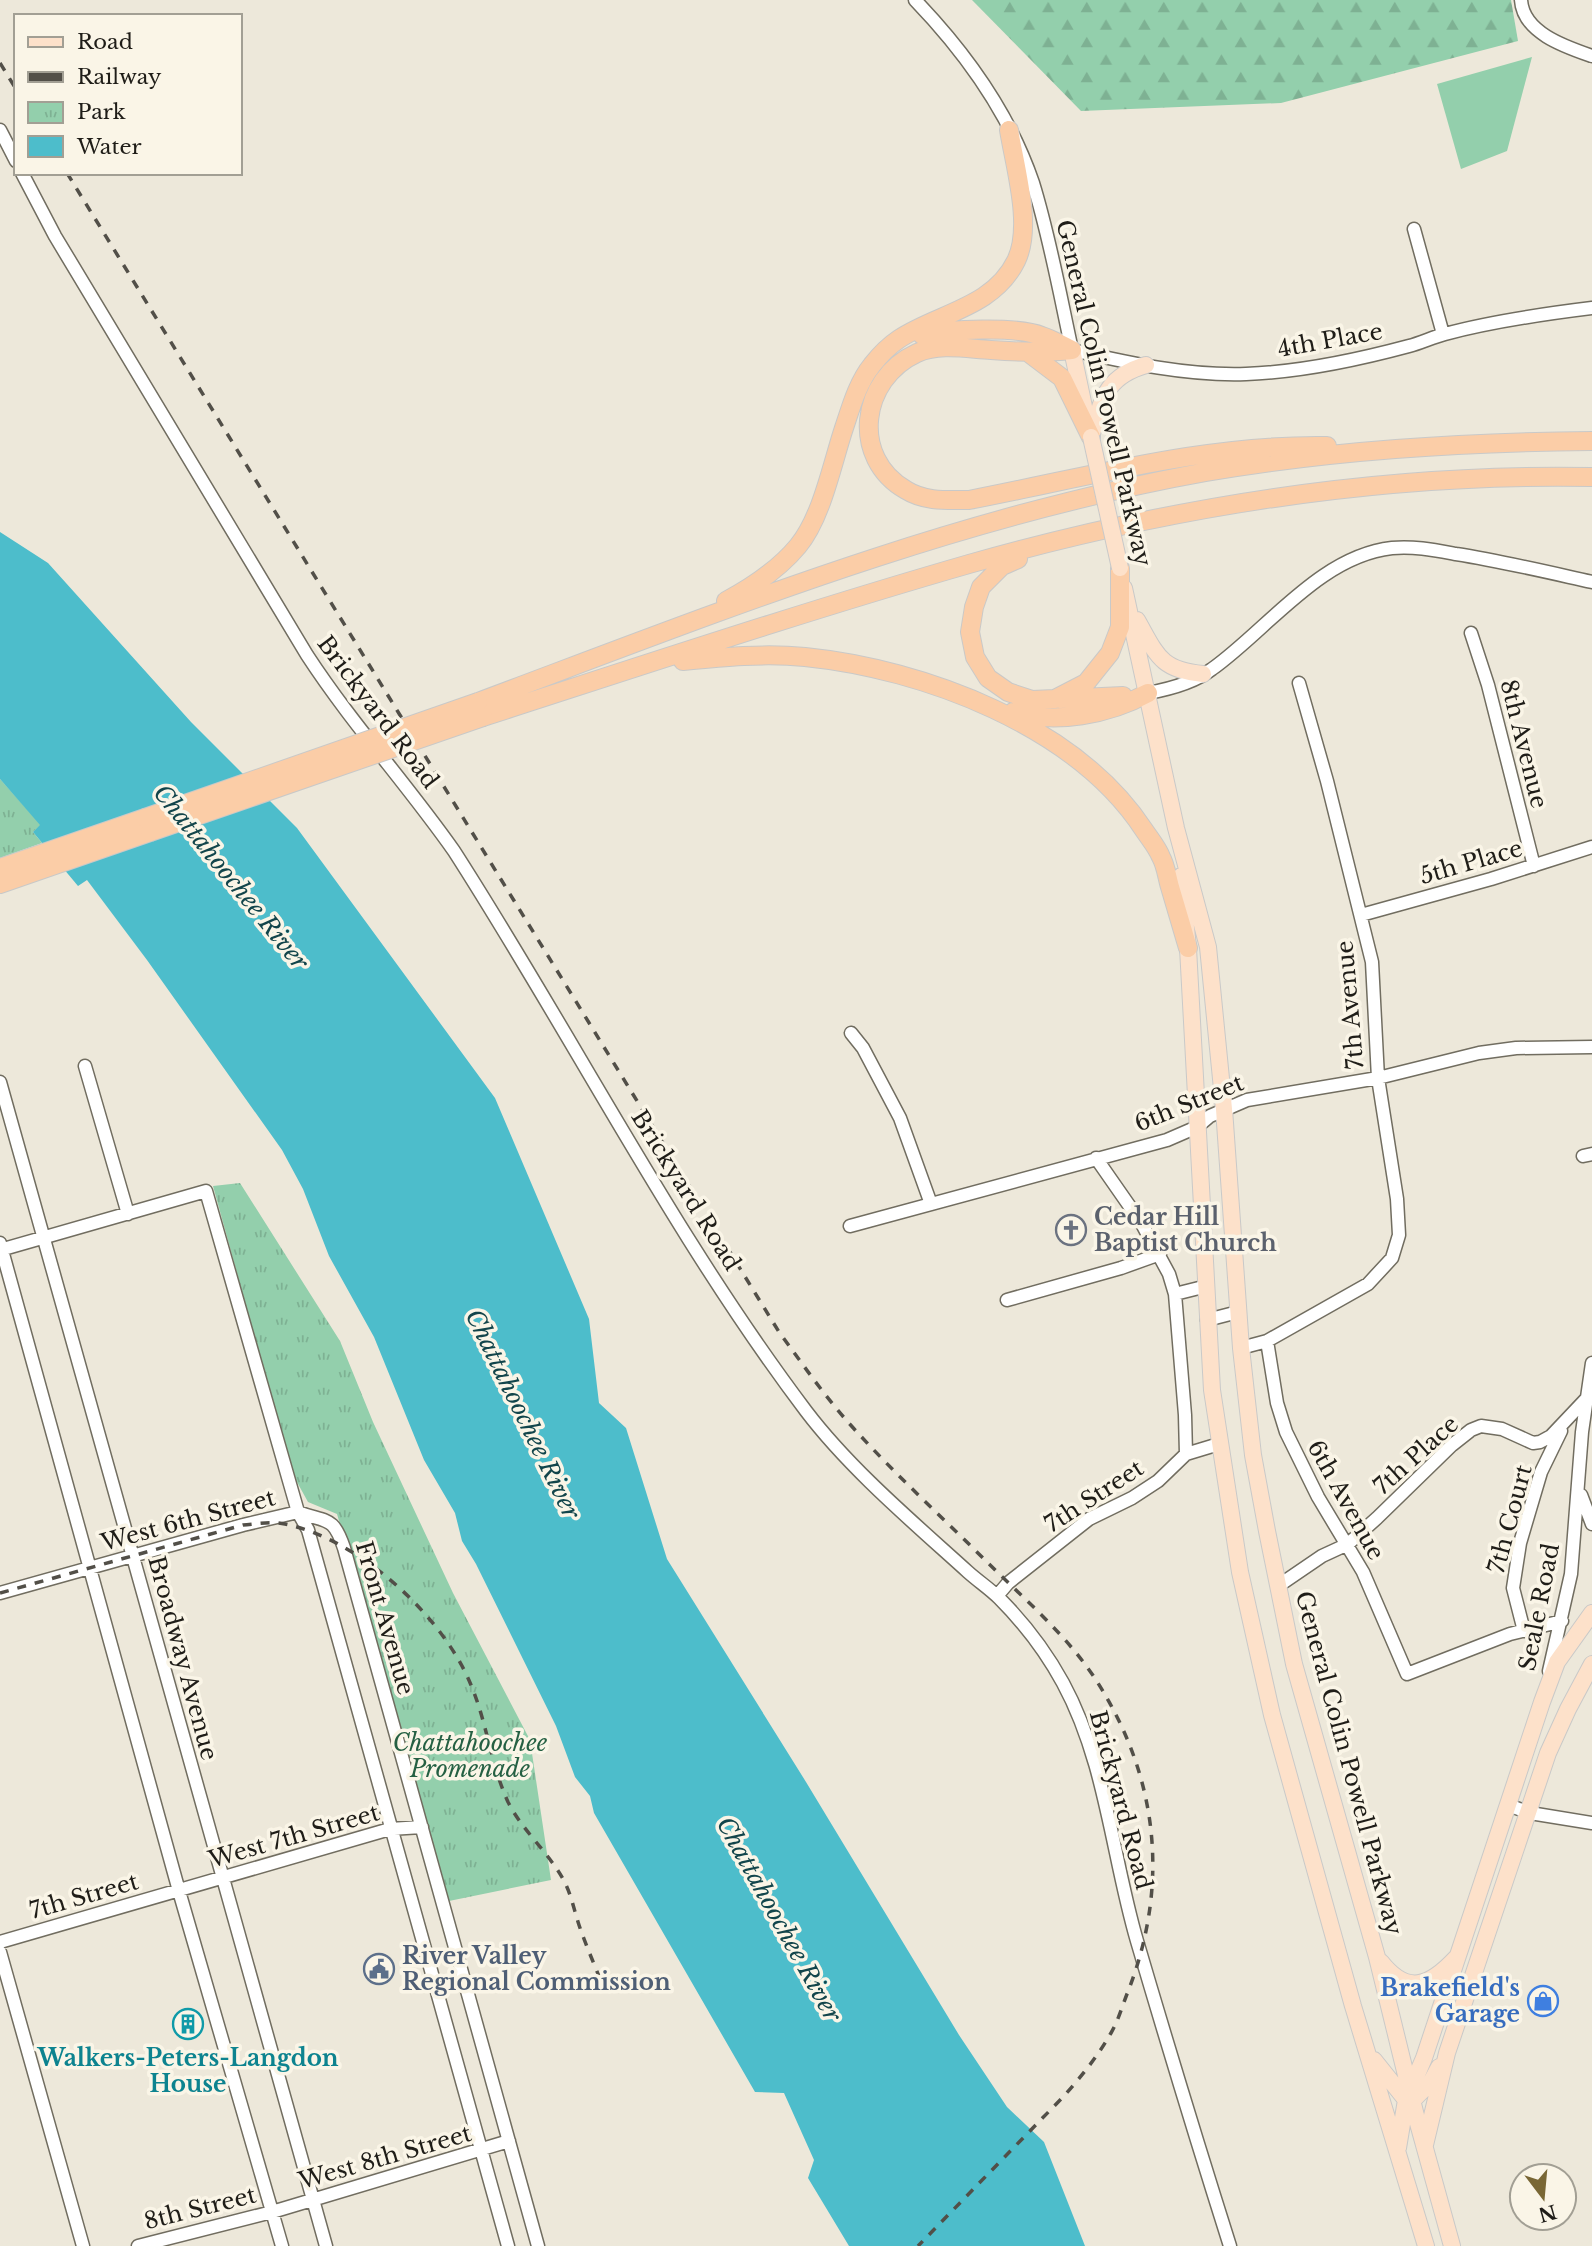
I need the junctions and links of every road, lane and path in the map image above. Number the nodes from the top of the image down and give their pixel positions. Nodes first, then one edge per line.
1 (915, 0) edge
2 (1521, 0) edge
3 (1592, 56) edge
4 (0, 130) edge
5 (1009, 130) junction
6 (14, 158) edge
7 (23, 175) edge
8 (1414, 229) dead end
9 (1592, 308) edge
10 (1443, 334) junction
11 (898, 339) junction
12 (1072, 350) junction
13 (1029, 352) junction
14 (1146, 365) junction
15 (1091, 438) junction
16 (1592, 441) edge
17 (1411, 447) junction
18 (1592, 477) edge
19 (1055, 543) junction
20 (1120, 568) junction
21 (1592, 582) edge
22 (1128, 607) junction
23 (681, 626) junction
24 (1471, 632) dead end
25 (648, 664) junction
26 (1203, 674) junction
27 (1299, 683) dead end
28 (1148, 693) junction
29 (1055, 699) junction
30 (982, 703) junction
31 (480, 710) junction
32 (1176, 828) junction
33 (1592, 847) edge
34 (1534, 866) junction
35 (0, 868) edge
36 (0, 884) edge
37 (1361, 915) junction
38 (1188, 948) junction
39 (851, 1033) dead end
40 (1592, 1047) edge
41 (85, 1066) dead end
42 (1378, 1078) junction
43 (0, 1082) edge
44 (1224, 1109) junction
45 (1198, 1127) junction
46 (1096, 1158) junction
47 (931, 1204) junction
48 (128, 1214) junction
49 (850, 1226) dead end
50 (45, 1237) junction
51 (1, 1247) edge
52 (1160, 1254) junction
53 (1207, 1286) junction
54 (1175, 1294) junction
55 (1007, 1300) dead end
56 (1238, 1312) junction
57 (1207, 1320) junction
58 (1267, 1341) junction
59 (1241, 1348) junction
60 (1592, 1363) edge
61 (1586, 1399) junction
62 (1565, 1421) junction
63 (1219, 1444) junction
64 (1186, 1454) junction
65 (1578, 1477) junction
66 (298, 1513) junction
67 (1592, 1524) edge
68 (1348, 1544) junction
69 (133, 1556) junction
70 (89, 1568) junction
71 (1278, 1586) junction
72 (0, 1593) edge
73 (997, 1596) junction
74 (1592, 1614) edge
75 (1562, 1621) junction
76 (1524, 1631) junction
77 (1592, 1664) edge
78 (1542, 1702) junction
79 (1508, 1805) junction
80 (1530, 1813) junction
81 (1592, 1823) edge
82 (422, 1827) junction
83 (390, 1829) junction
84 (222, 1879) junction
85 (179, 1891) junction
86 (0, 1942) edge
87 (1460, 1950) junction
88 (1482, 1951) junction
89 (0, 1952) edge
90 (1377, 1957) junction
91 (1368, 2053) junction
92 (1447, 2053) junction
93 (1410, 2097) junction
94 (509, 2141) junction
95 (1425, 2148) junction
96 (480, 2151) junction
97 (1397, 2155) junction
98 (313, 2200) junction
99 (272, 2212) junction
100 (83, 2246) edge
101 (138, 2246) edge
102 (282, 2246) edge
103 (327, 2246) edge
104 (508, 2246) edge
105 (538, 2246) edge
106 (1230, 2246) edge
107 (1426, 2246) edge
108 (1452, 2246) edge

1 - 5 street, General Colin Powell Parkway
2 - 3 street
4 - 6 street
5 - 11 highway
5 - 12 street, General Colin Powell Parkway
7 - 73 street, Brickyard Road
8 - 10 street
9 - 10 street, 4th Place
10 - 14 street, 4th Place
11 - 12 highway
11 - 23 highway
12 - 13 highway
12 - 14 street, 4th Place
12 - 15 main road, General Colin Powell Parkway
13 - 15 highway
13 - 17 highway
14 - 15 main road
15 - 20 main road, General Colin Powell Parkway, bridge
16 - 17 highway
17 - 23 highway
18 - 19 highway
19 - 25 highway
19 - 29 highway
20 - 22 main road, General Colin Powell Parkway
20 - 29 highway
21 - 26 street
22 - 26 main road
22 - 28 main road, General Colin Powell Parkway
23 - 31 highway
24 - 34 street, 8th Avenue
25 - 30 highway
25 - 31 highway
26 - 28 street
27 - 37 street, 7th Avenue
28 - 29 highway
28 - 30 highway
28 - 32 main road, General Colin Powell Parkway
30 - 38 highway
31 - 35 highway, bridge
31 - 36 highway, bridge
32 - 38 main road, General Colin Powell Parkway
32 - 44 main road, General Colin Powell Parkway
33 - 34 street, 5th Place
34 - 37 street, 5th Place
37 - 42 street, 7th Avenue
38 - 45 main road, General Colin Powell Parkway
39 - 47 street
40 - 42 street, 6th Street
41 - 48 street
42 - 44 street, 6th Street
42 - 58 street, 7th Avenue
43 - 50 street, Broadway Avenue
44 - 45 street, 6th Street
44 - 56 main road, General Colin Powell Parkway
45 - 46 street, 6th Street
45 - 53 main road, General Colin Powell Parkway
46 - 47 street, 6th Street
46 - 52 street
47 - 49 street, 6th Street
48 - 50 street
48 - 66 street
50 - 51 street
50 - 69 street, Broadway Avenue
51 - 70 street
52 - 54 street
52 - 55 street
53 - 54 street
53 - 57 main road, General Colin Powell Parkway
54 - 64 street
56 - 57 street
56 - 59 main road, General Colin Powell Parkway
57 - 63 main road, General Colin Powell Parkway
58 - 59 street
58 - 68 street, 6th Avenue
59 - 71 main road, General Colin Powell Parkway
60 - 61 street, Seale Road
61 - 62 street, 7th Place
61 - 65 street, Seale Road
62 - 68 street, 7th Place
62 - 76 street, 7th Court
63 - 64 street, 7th Street
63 - 91 main road, General Colin Powell Parkway
64 - 73 street, 7th Street
65 - 67 street, Seale Road
65 - 75 street, Seale Road
66 - 69 street, West 6th Street
66 - 82 street, Front Avenue
66 - 83 street
68 - 71 street, 7th Place
68 - 76 street, 6th Avenue
69 - 70 street, West 6th Street
69 - 84 street, Broadway Avenue
70 - 72 street
70 - 85 street
71 - 90 main road, General Colin Powell Parkway
73 - 106 street, Brickyard Road
74 - 78 main road
75 - 76 street
75 - 78 street, Seale Road
77 - 80 main road
78 - 79 main road
79 - 80 street
79 - 87 main road
80 - 81 street
80 - 88 main road
82 - 83 street, West 7th Street
82 - 94 street, Front Avenue
83 - 84 street, West 7th Street
83 - 96 street
84 - 85 street, West 7th Street
84 - 98 street, Broadway Avenue
85 - 86 street, 7th Street
85 - 99 street
87 - 88 main road
87 - 90 main road
87 - 93 main road
88 - 92 main road
89 - 100 street
90 - 93 main road, General Colin Powell Parkway
91 - 93 main road
91 - 97 main road, General Colin Powell Parkway
92 - 93 main road
92 - 95 main road
93 - 95 main road, General Colin Powell Parkway
93 - 97 main road
94 - 96 street, West 8th Street
94 - 105 street, Front Avenue
95 - 108 main road, General Colin Powell Parkway
96 - 98 street, West 8th Street
96 - 104 street
97 - 107 main road, General Colin Powell Parkway
98 - 99 street, West 8th Street
98 - 103 street, Broadway Avenue
99 - 101 street, 8th Street
99 - 102 street

